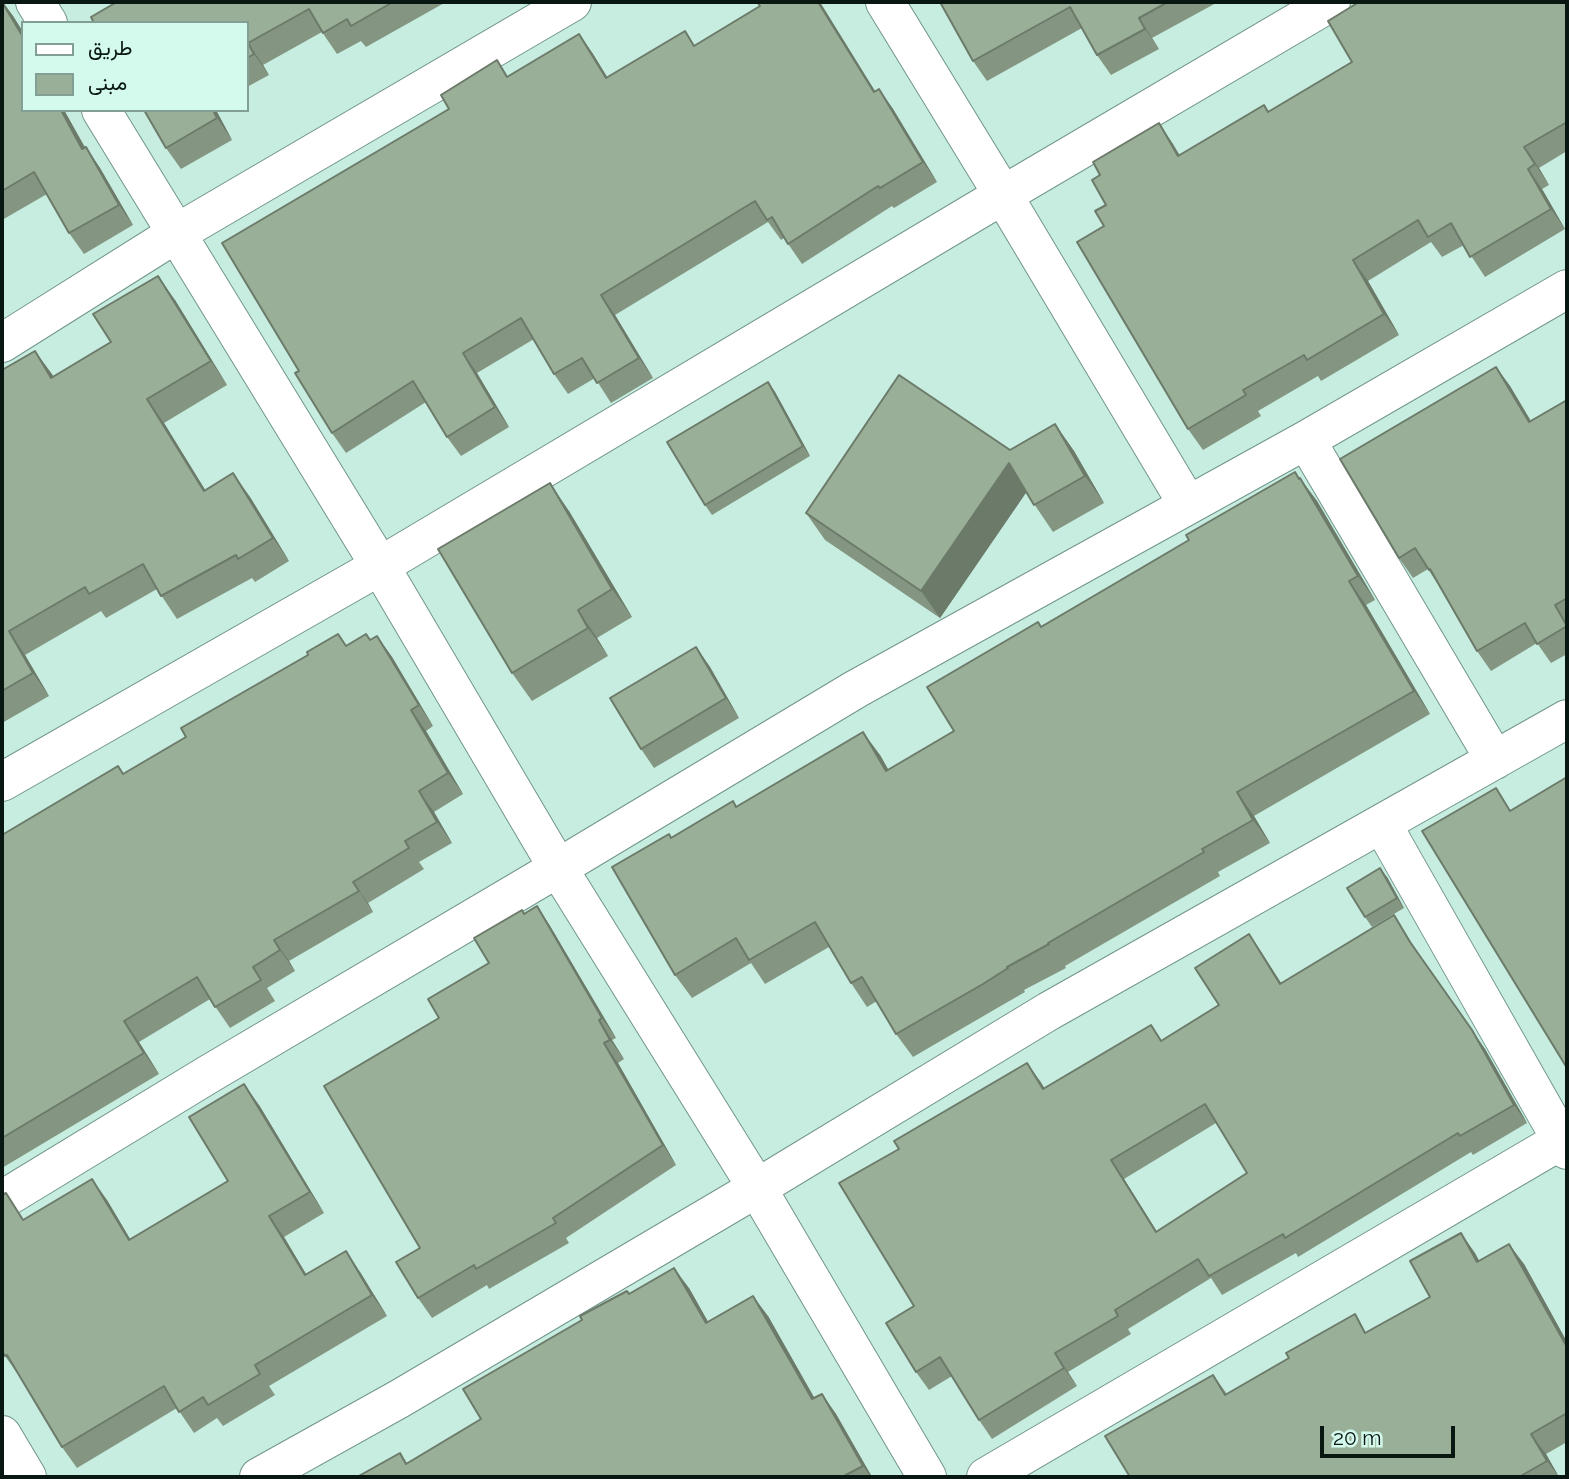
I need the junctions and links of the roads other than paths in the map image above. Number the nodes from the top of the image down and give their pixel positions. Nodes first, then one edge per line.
1 (34, 2) edge
2 (572, 2) edge
3 (885, 2) edge
4 (1331, 2) edge
5 (46, 21) edge
6 (103, 112) edge
7 (1003, 195) junction
8 (177, 233) junction
9 (1567, 289) edge
10 (2, 343) edge
11 (1306, 440) junction
12 (1188, 505) junction
13 (380, 566) junction
14 (1567, 719) edge
15 (1495, 760) junction
16 (2, 782) edge
17 (1382, 824) junction
18 (558, 868) junction
19 (1565, 1142) edge
20 (757, 1188) junction
21 (2, 1200) edge
22 (2, 1434) edge
23 (27, 1477) edge
24 (259, 1477) edge
25 (927, 1477) edge
26 (986, 1477) edge

1 - 5 street
2 - 8 street
3 - 7 street
4 - 7 street
6 - 8 street
7 - 12 street
7 - 13 street
8 - 10 street
8 - 13 street
9 - 11 street
11 - 12 street
11 - 15 street
12 - 18 street
13 - 16 street
13 - 18 street
14 - 15 street
15 - 17 street
17 - 19 street
17 - 20 street
18 - 20 street
18 - 21 street
19 - 26 street
20 - 24 street
20 - 25 street
22 - 23 street

